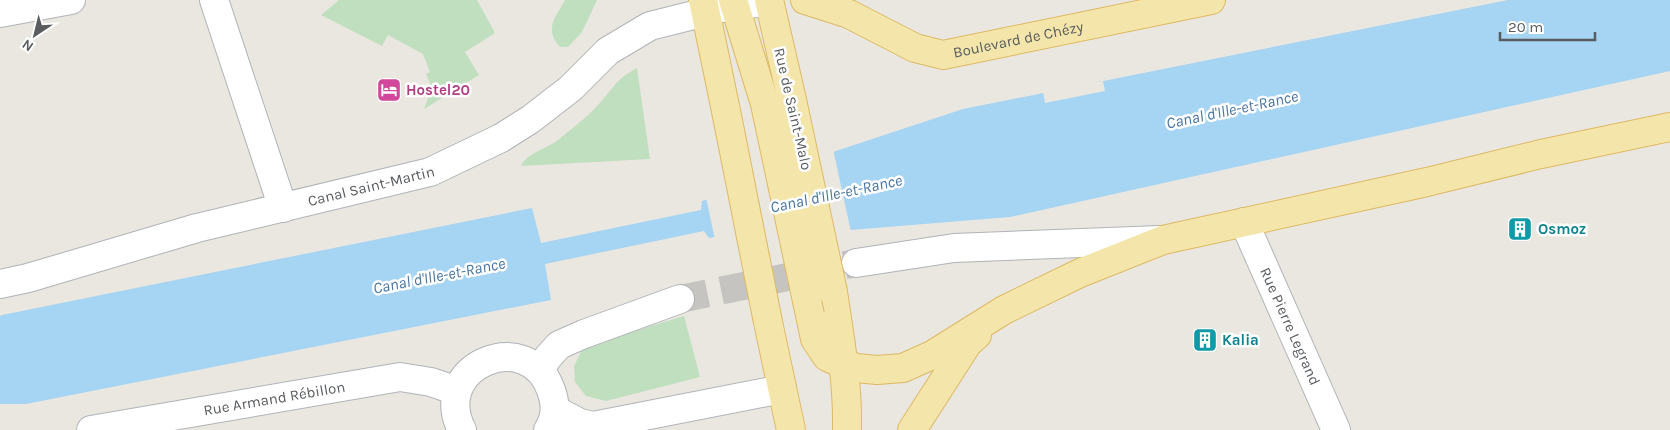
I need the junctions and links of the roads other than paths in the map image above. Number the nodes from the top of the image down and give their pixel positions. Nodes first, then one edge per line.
1 (71, 0) edge
2 (214, 0) edge
3 (805, 0) edge
4 (1211, 0) edge
5 (773, 1) edge
6 (704, 6) edge
7 (736, 11) edge
8 (0, 13) edge
9 (719, 73) junction
10 (1670, 127) edge
11 (283, 208) junction
12 (1244, 222) junction
13 (1163, 240) junction
14 (856, 263) tunnel mouth
15 (0, 284) edge
16 (680, 299) tunnel mouth
17 (1004, 310) junction
18 (843, 364) junction
19 (540, 370) junction
20 (782, 388) junction
21 (457, 391) junction
22 (552, 420) edge
23 (458, 427) edge
24 (91, 430) edge
25 (791, 430) edge
26 (847, 430) edge
27 (912, 430) edge
28 (1336, 430) edge

1 - 8 street
2 - 11 street
3 - 4 main road, Boulevard de Chézy
5 - 7 main road, Rue de Saint-Malo
5 - 18 main road, Rue de Saint-Malo, bridge
6 - 7 street, Rue de Saint-Malo
6 - 9 main road
6 - 11 street, Canal Saint-Martin
7 - 9 main road, Rue de Saint-Malo
7 - 18 main road, Rue de Saint-Malo, bridge
9 - 20 main road, bridge
10 - 12 main road
11 - 15 street, Canal Saint-Martin
12 - 13 main road
12 - 28 street, Rue Pierre Legrand
13 - 14 street
13 - 17 main road
16 - 19 street
17 - 18 main road
17 - 27 main road
18 - 26 main road, Rue de Saint-Malo
19 - 21 street
19 - 22 street
20 - 22 street
20 - 25 main road
21 - 23 street
21 - 24 street, Rue Armand Rébillon

